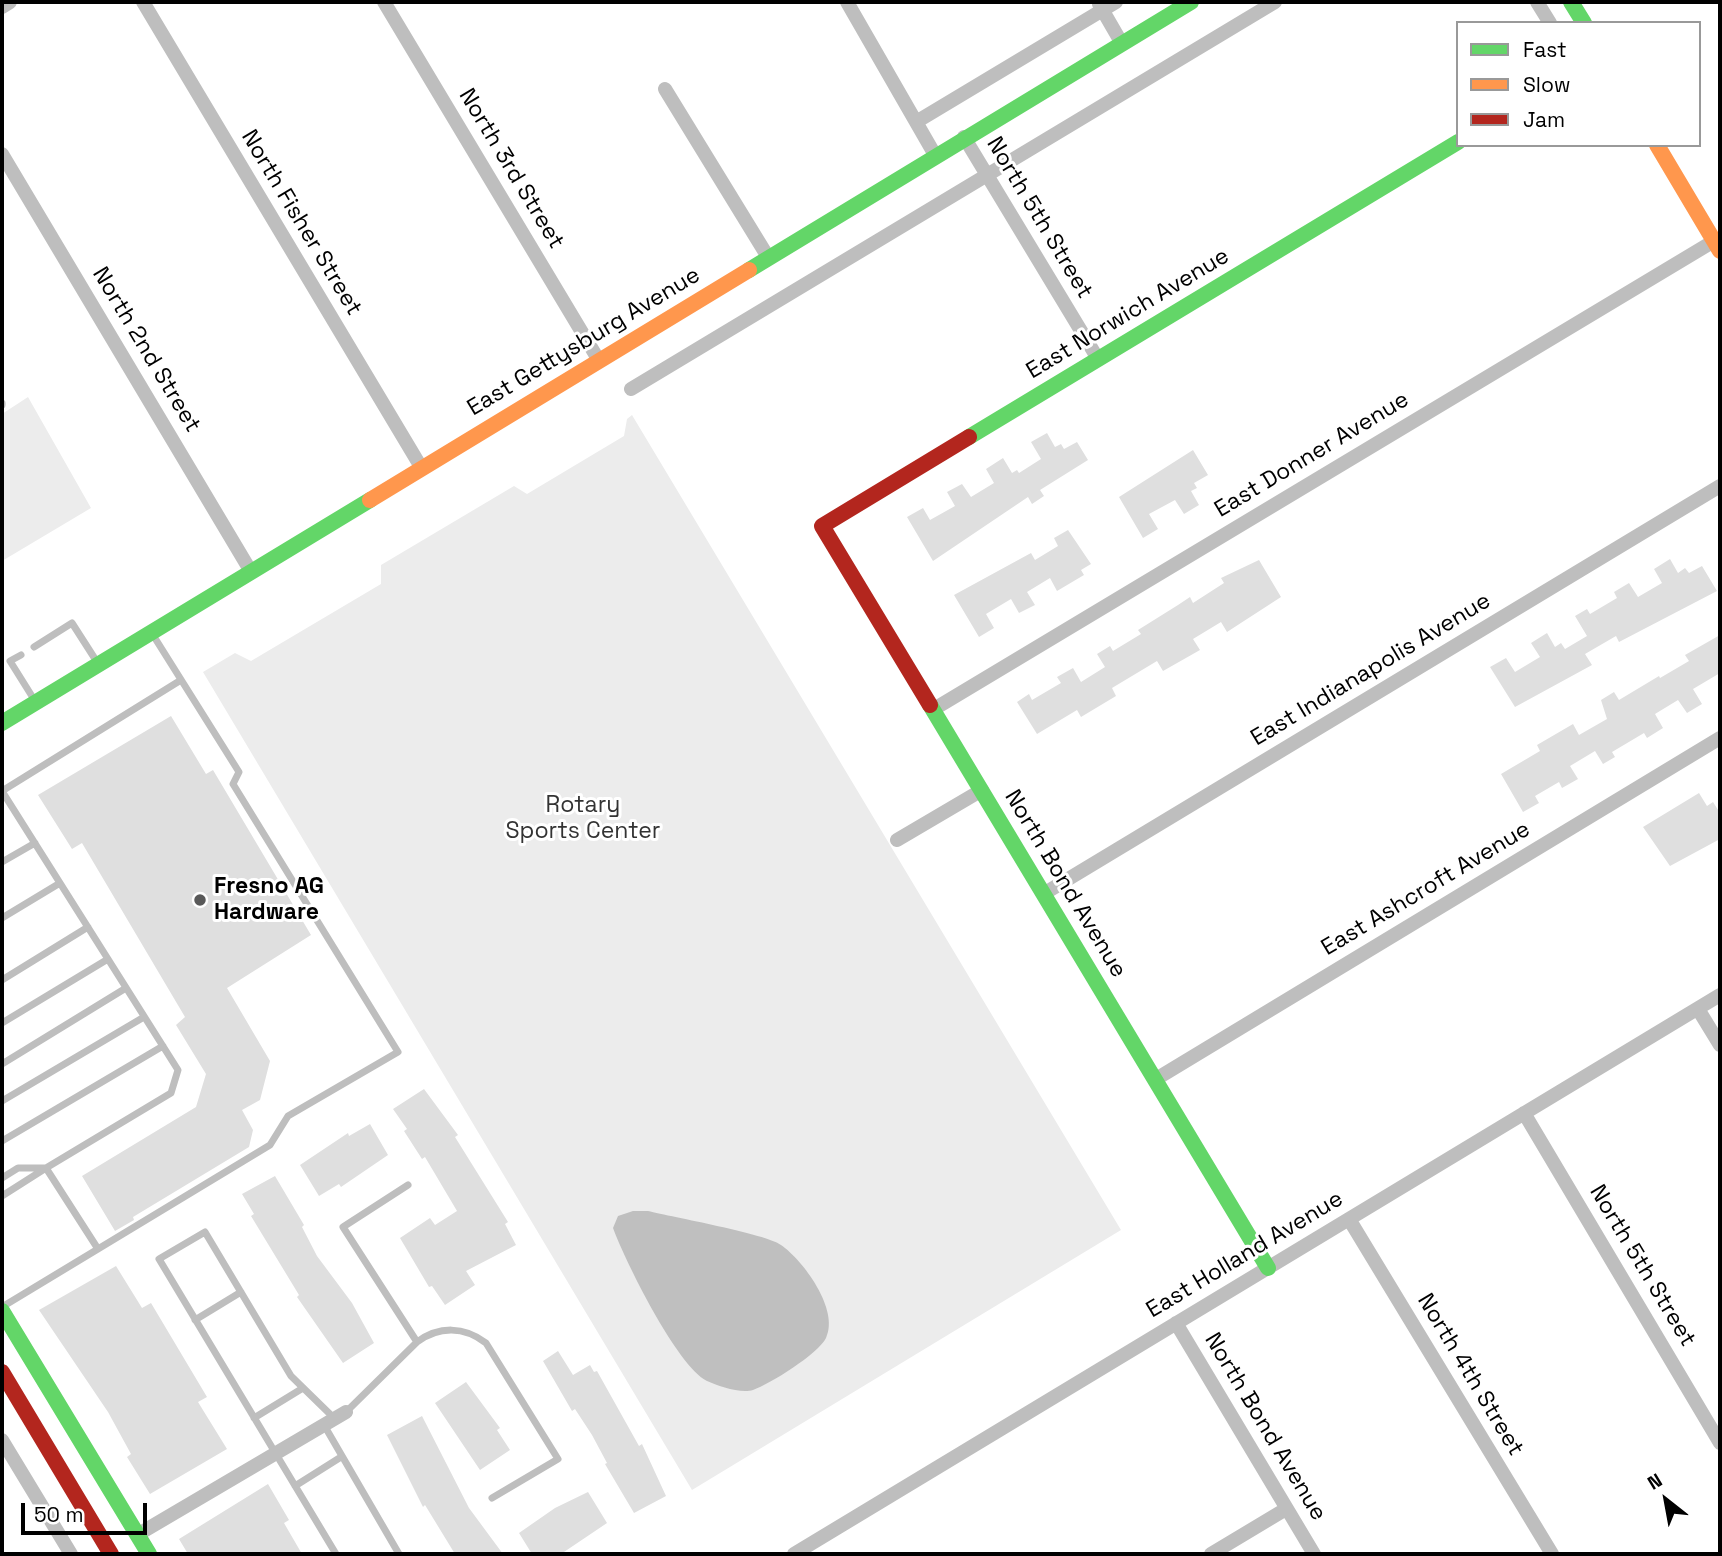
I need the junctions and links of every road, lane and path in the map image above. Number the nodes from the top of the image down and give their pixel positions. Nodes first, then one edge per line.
1 (10, 2) edge
2 (143, 2) edge
3 (384, 2) edge
4 (846, 2) edge
5 (1116, 2) edge
6 (1191, 2) edge
7 (1275, 2) edge
8 (1537, 2) edge
9 (1572, 2) edge
10 (1100, 6) edge
11 (2, 7) edge
12 (1549, 21) edge
13 (1583, 21) edge
14 (1121, 42) junction
15 (665, 89) dead end
16 (916, 122) junction
17 (964, 137) junction
18 (1456, 143) edge
19 (1658, 147) edge
20 (2, 154) edge
21 (935, 155) junction
22 (986, 175) junction
23 (1718, 243) edge
24 (768, 257) junction
25 (598, 359) junction
26 (1098, 359) junction
27 (631, 389) dead end
28 (421, 467) junction
29 (1720, 486) edge
30 (822, 526) joint
31 (250, 570) junction
32 (151, 631) junction
33 (34, 647) dead end
34 (21, 655) dead end
35 (98, 664) junction
36 (181, 680) junction
37 (36, 702) junction
38 (934, 709) junction
39 (2, 723) edge
40 (1720, 738) edge
41 (982, 790) junction
42 (2, 791) edge
43 (897, 841) dead end
44 (35, 843) junction
45 (2, 862) edge
46 (60, 883) junction
47 (1045, 894) junction
48 (2, 918) edge
49 (88, 927) junction
50 (108, 959) junction
51 (2, 979) edge
52 (126, 988) junction
53 (1720, 995) edge
54 (1698, 1009) junction
55 (144, 1017) junction
56 (2, 1023) edge
57 (1720, 1045) edge
58 (163, 1046) junction
59 (2, 1065) edge
60 (1156, 1079) junction
61 (2, 1101) edge
62 (1524, 1113) junction
63 (2, 1141) edge
64 (46, 1168) junction
65 (2, 1176) edge
66 (408, 1185) dead end
67 (2, 1196) edge
68 (1349, 1219) junction
69 (98, 1249) junction
70 (1268, 1268) junction
71 (241, 1292) junction
72 (2, 1309) edge
73 (195, 1320) junction
74 (1176, 1323) junction
75 (417, 1342) junction
76 (2, 1372) edge
77 (303, 1388) junction
78 (254, 1418) junction
79 (335, 1418) junction
80 (2, 1440) edge
81 (1720, 1443) edge
82 (275, 1454) junction
83 (341, 1457) junction
84 (295, 1486) junction
85 (492, 1498) dead end
86 (1286, 1508) junction
87 (137, 1535) junction
88 (71, 1554) edge
89 (111, 1554) edge
90 (149, 1554) edge
91 (337, 1554) edge
92 (399, 1554) edge
93 (794, 1554) edge
94 (1211, 1554) edge
95 (1314, 1554) edge
96 (1552, 1554) edge

1 - 11 street
2 - 28 street, North Fisher Street
3 - 25 street, North 3rd Street
4 - 16 street
5 - 10 street
6 - 14 street, East Gettysburg Avenue
7 - 22 street
8 - 12 street
9 - 13 street
10 - 14 street
10 - 16 street
14 - 17 street, East Gettysburg Avenue
15 - 24 street
16 - 21 street
17 - 21 street, East Gettysburg Avenue
17 - 22 street, North 5th Street
18 - 26 street, East Norwich Avenue
19 - 23 street
20 - 31 street, North 2nd Street
21 - 24 street, East Gettysburg Avenue
22 - 26 street, North 5th Street
22 - 27 street
23 - 38 street, East Donner Avenue
24 - 25 street, East Gettysburg Avenue
25 - 28 street, East Gettysburg Avenue
26 - 30 street, East Norwich Avenue
28 - 31 street, East Gettysburg Avenue
29 - 47 street, East Indianapolis Avenue
30 - 38 street, North Bond Avenue
31 - 32 street, East Gettysburg Avenue
32 - 35 street, East Gettysburg Avenue
32 - 36 lane
33 - 35 lane
34 - 37 lane
35 - 37 street, East Gettysburg Avenue
36 - 42 lane
36 - 69 lane
37 - 39 street, East Gettysburg Avenue
38 - 41 street, North Bond Avenue
40 - 60 street, East Ashcroft Avenue
41 - 43 street
41 - 47 street, North Bond Avenue
42 - 44 lane
44 - 45 lane
44 - 46 lane
46 - 48 lane
46 - 49 lane
47 - 60 street, North Bond Avenue
49 - 50 lane
49 - 51 lane
50 - 52 lane
50 - 56 lane
52 - 55 lane
52 - 59 lane
53 - 54 street, East Holland Avenue
54 - 57 street
54 - 62 street, East Holland Avenue
55 - 58 lane
55 - 61 lane
58 - 63 lane
58 - 64 lane
60 - 70 street, North Bond Avenue
62 - 68 street, East Holland Avenue
62 - 81 street, North 5th Street
64 - 65 lane
64 - 67 lane
64 - 69 lane
66 - 75 lane
68 - 70 street, East Holland Avenue
68 - 96 street, North 4th Street
69 - 72 lane
70 - 74 street, East Holland Avenue
71 - 73 lane
71 - 73 lane
71 - 77 lane
72 - 87 street
73 - 78 lane
74 - 86 street, North Bond Avenue
74 - 93 street, East Holland Avenue
75 - 79 lane
75 - 85 lane
76 - 89 street
77 - 78 lane
77 - 79 lane
78 - 82 lane
79 - 82 street
79 - 83 lane
80 - 88 street
82 - 84 lane
82 - 87 street
83 - 84 lane
83 - 92 lane
84 - 91 lane
86 - 94 street
86 - 95 street, North Bond Avenue
87 - 90 street

